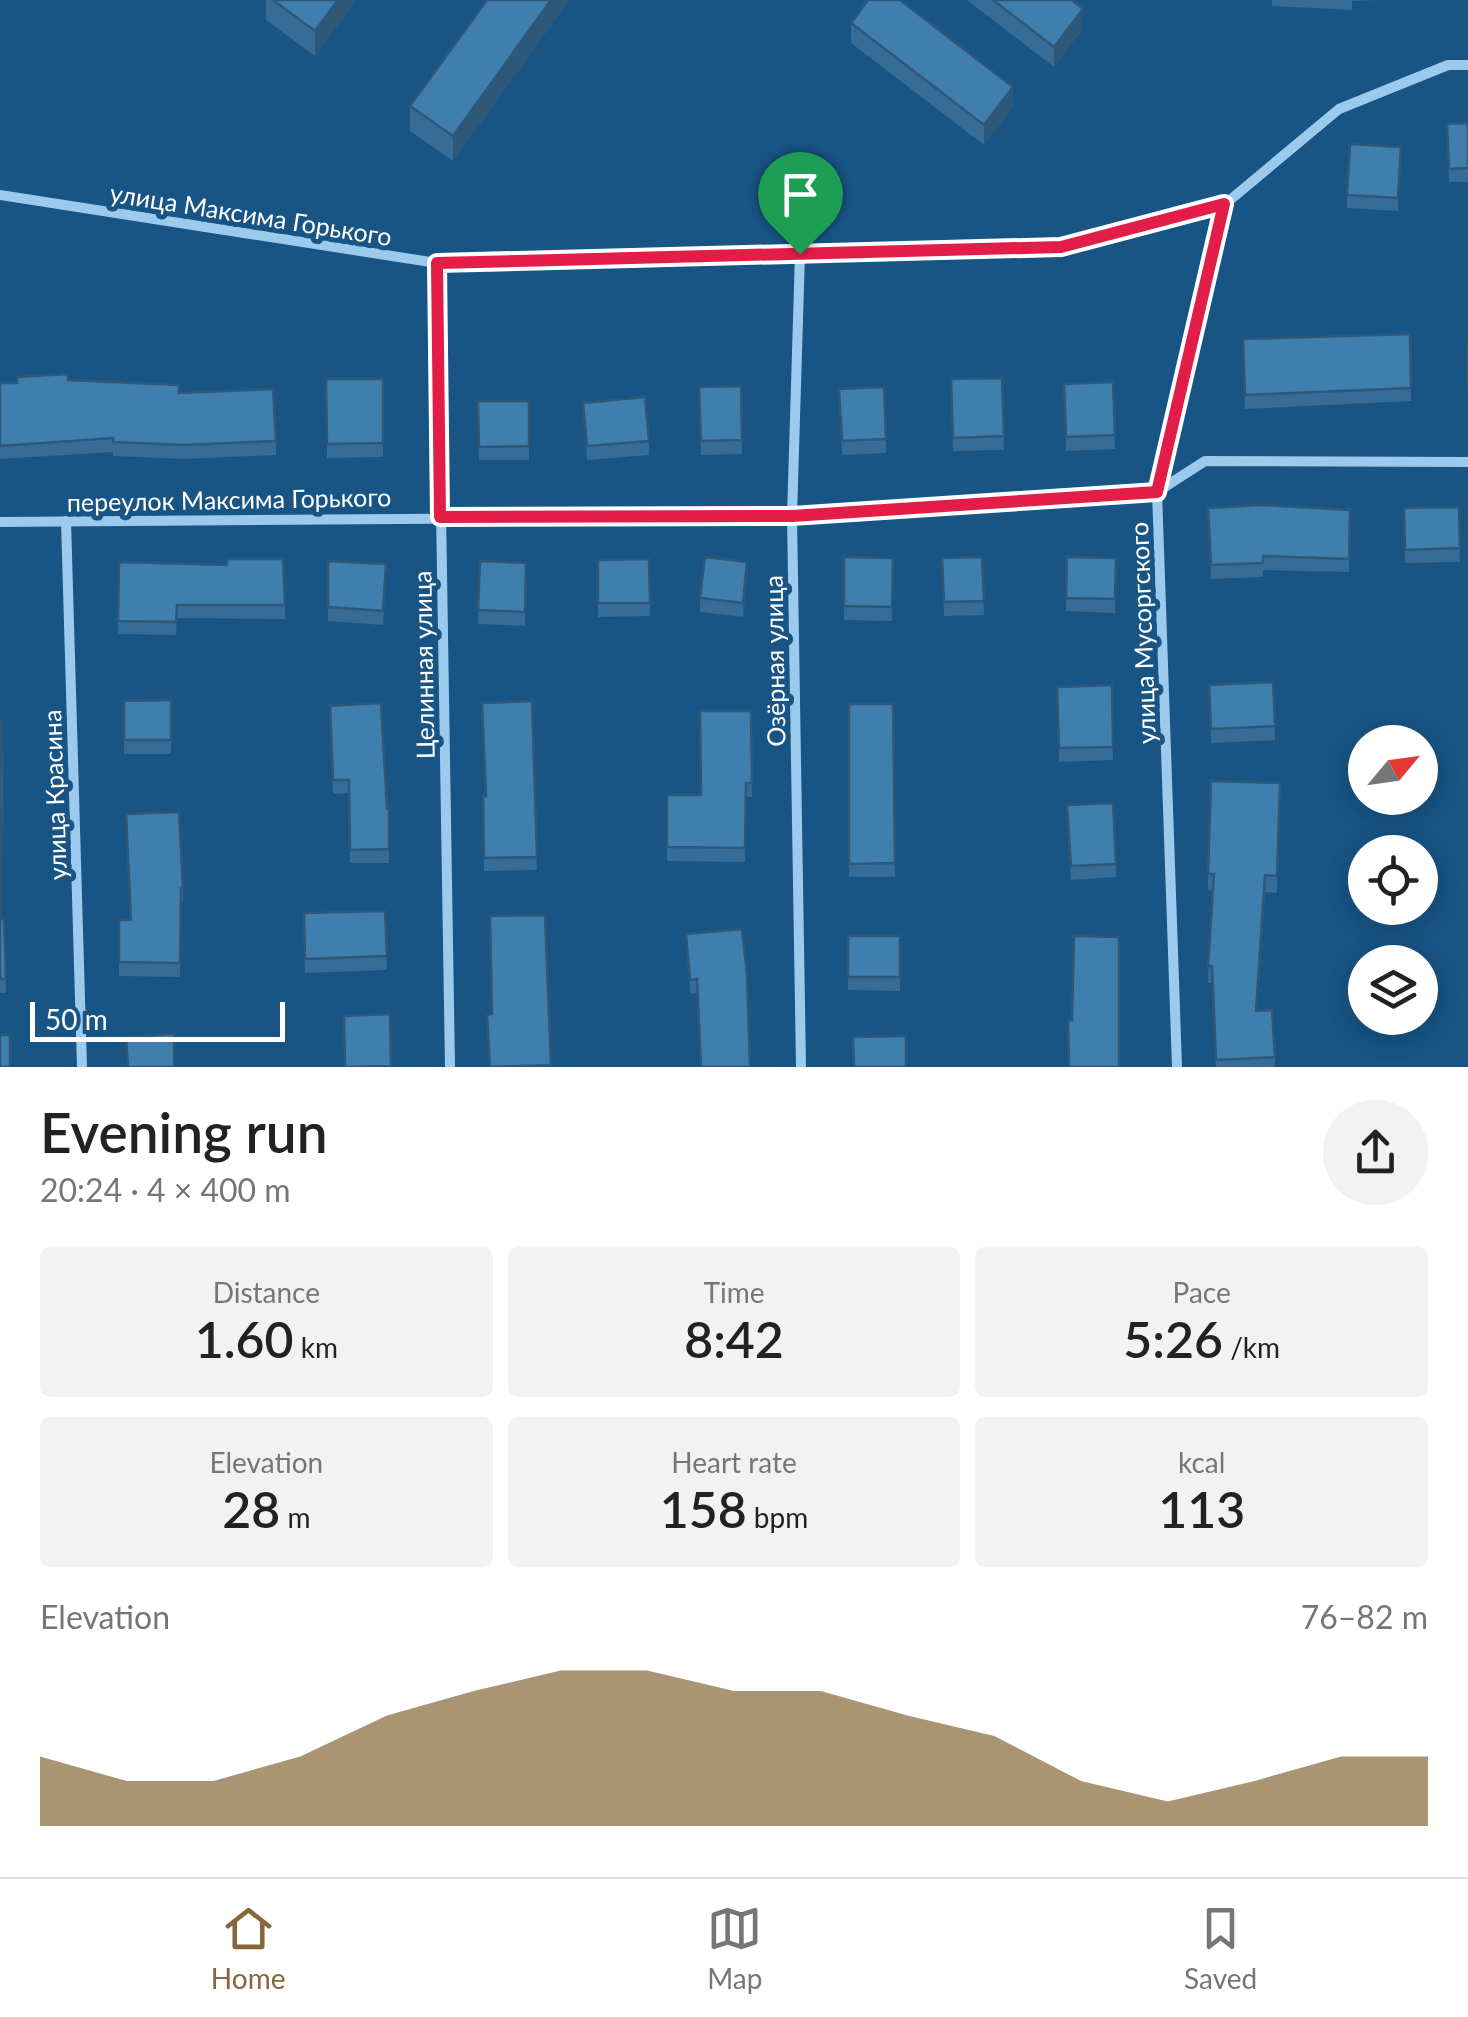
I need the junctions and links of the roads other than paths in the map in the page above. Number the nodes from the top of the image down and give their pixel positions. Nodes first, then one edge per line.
1 (1468, 65) edge
2 (0, 195) edge
3 (1224, 204) junction
4 (800, 254) junction
5 (437, 263) junction
6 (1468, 462) edge
7 (1157, 492) junction
8 (792, 516) junction
9 (440, 517) junction
10 (66, 521) junction
11 (0, 522) edge
12 (82, 1067) edge
13 (450, 1067) edge
14 (801, 1067) edge
15 (1176, 1067) edge

1 - 3 street, улица Максима Горького
2 - 5 street, улица Максима Горького
3 - 4 street, улица Максима Горького
3 - 7 street, улица Мусоргского
4 - 5 street, улица Максима Горького
4 - 8 street, Озёрная улица
5 - 9 street, Целинная улица
6 - 7 street, переулок Максима Горького
7 - 8 street, переулок Максима Горького
7 - 15 street, улица Мусоргского
8 - 9 street, переулок Максима Горького
8 - 14 street, Озёрная улица
9 - 10 street, переулок Максима Горького
9 - 13 street, Целинная улица
10 - 11 street, переулок Максима Горького
10 - 12 street, улица Красина

